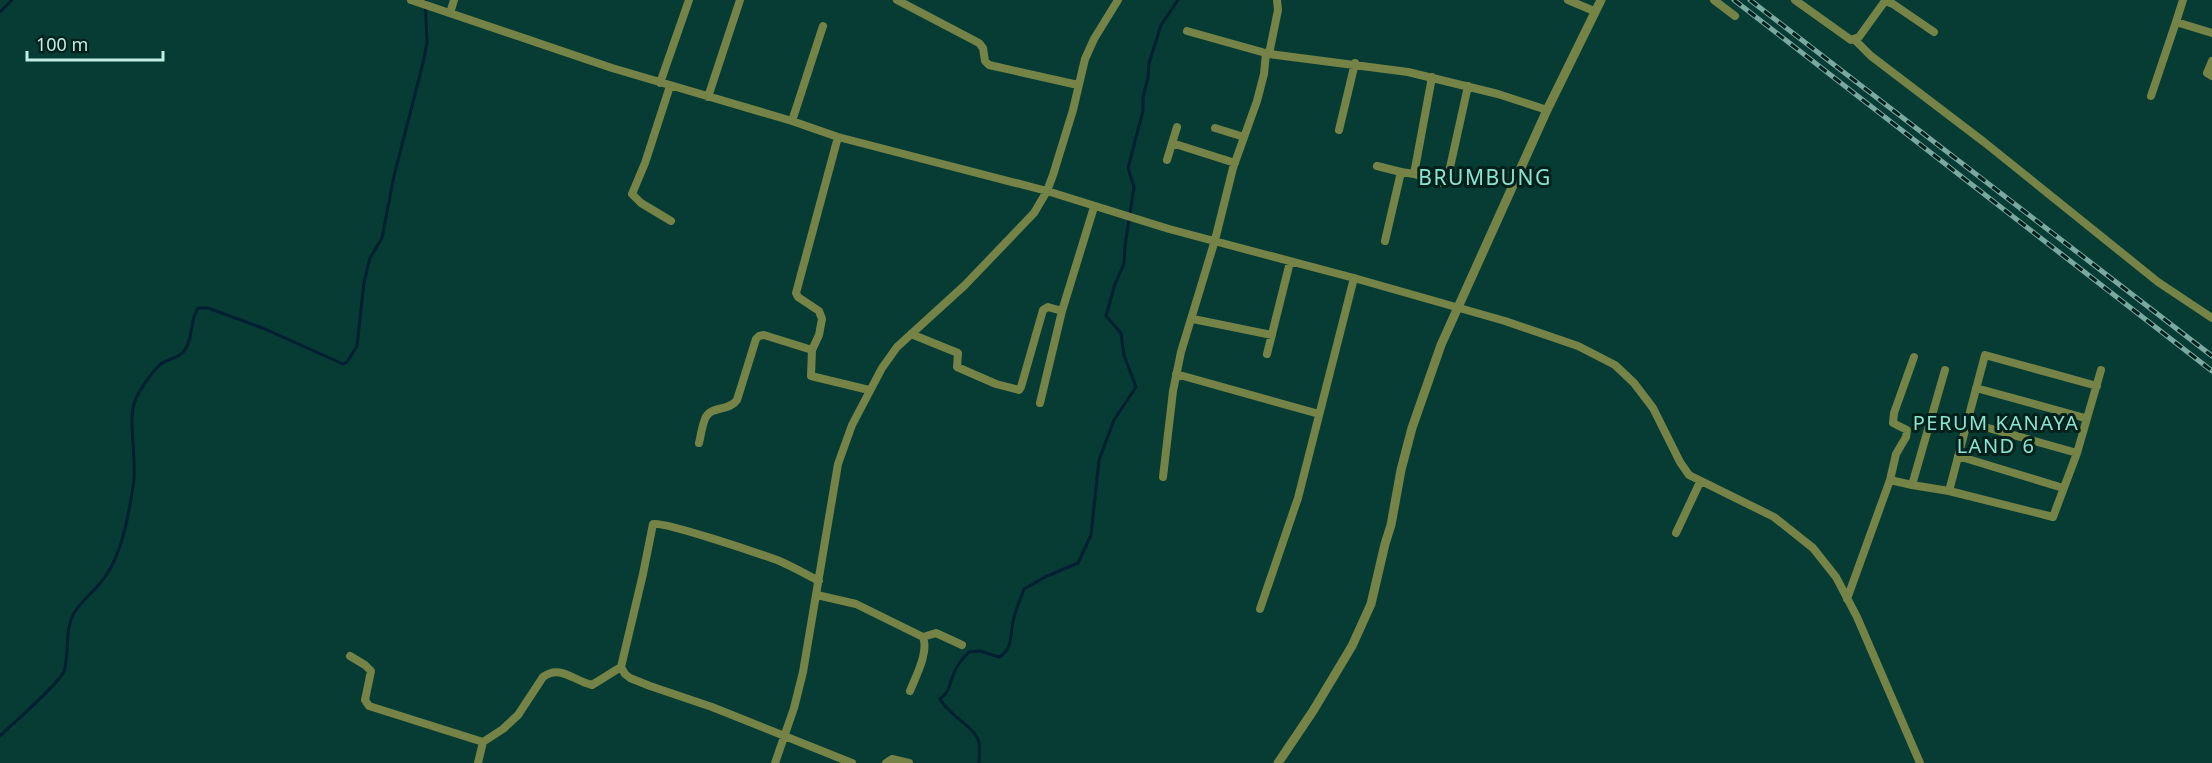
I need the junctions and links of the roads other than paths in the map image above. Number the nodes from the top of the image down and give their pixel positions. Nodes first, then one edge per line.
1 (411, 0) edge
2 (454, 0) edge
3 (689, 0) edge
4 (740, 0) edge
5 (897, 0) edge
6 (1118, 0) edge
7 (1277, 0) edge
8 (1568, 0) edge
9 (1600, 0) edge
10 (1714, 0) edge
11 (1795, 0) edge
12 (2183, 0) edge
13 (1594, 11) junction
14 (450, 13) junction
15 (1735, 16) dead end
16 (2176, 22) junction
17 (823, 26) dead end
18 (1187, 31) dead end
19 (1934, 32) dead end
20 (2212, 33) edge
21 (1855, 40) junction
22 (1268, 53) junction
23 (2212, 61) edge
24 (1354, 63) junction
25 (2212, 76) edge
26 (1432, 77) junction
27 (660, 83) junction
28 (1078, 85) junction
29 (670, 86) junction
30 (1468, 86) junction
31 (2151, 96) dead end
32 (708, 97) junction
33 (1547, 110) junction
34 (792, 121) junction
35 (1177, 127) dead end
36 (1215, 128) dead end
37 (1339, 130) dead end
38 (838, 137) junction
39 (1244, 137) junction
40 (1172, 143) junction
41 (1167, 160) dead end
42 (1235, 163) junction
43 (1377, 166) dead end
44 (1401, 172) junction
45 (1414, 174) junction
46 (1047, 191) junction
47 (1094, 207) junction
48 (671, 221) dead end
49 (1215, 240) junction
50 (1385, 241) dead end
51 (1290, 262) junction
52 (1354, 278) junction
53 (1458, 308) junction
54 (1062, 311) junction
55 (2212, 318) edge
56 (1192, 319) junction
57 (911, 334) junction
58 (1272, 335) junction
59 (812, 351) junction
60 (1267, 354) dead end
61 (1914, 357) dead end
62 (1945, 370) dead end
63 (2101, 370) dead end
64 (1176, 374) junction
65 (2097, 386) junction
66 (1976, 388) junction
67 (869, 390) junction
68 (1040, 403) dead end
69 (1319, 414) junction
70 (2085, 418) junction
71 (1967, 422) junction
72 (699, 443) dead end
73 (2077, 453) junction
74 (1958, 456) junction
75 (1163, 477) dead end
76 (1890, 480) junction
77 (1700, 482) junction
78 (1912, 485) junction
79 (2063, 488) junction
80 (1948, 491) junction
81 (1676, 533) dead end
82 (819, 580) junction
83 (817, 595) junction
84 (1847, 599) junction
85 (1260, 609) dead end
86 (923, 637) junction
87 (962, 645) dead end
88 (350, 656) dead end
89 (621, 667) junction
90 (910, 691) dead end
91 (785, 736) junction
92 (483, 742) junction
93 (478, 763) edge
94 (775, 763) edge
95 (852, 763) edge
96 (886, 763) edge
97 (909, 763) edge
98 (1278, 763) edge
99 (1920, 763) edge

1 - 14 street
2 - 14 street
3 - 27 street
4 - 32 street
5 - 28 street
6 - 28 street
7 - 22 street
8 - 13 street
9 - 13 street
10 - 15 street
11 - 21 street
12 - 16 street
13 - 33 street
14 - 27 street
16 - 20 street
16 - 31 street
17 - 34 street
18 - 22 street
19 - 21 street
21 - 55 street
22 - 24 street
22 - 39 street
23 - 25 street
24 - 26 street
24 - 37 street
26 - 30 street
26 - 45 street
27 - 29 street
28 - 46 street
29 - 32 street
29 - 48 street
30 - 33 street
30 - 45 street
32 - 34 street
33 - 53 street
34 - 38 street
35 - 40 street
36 - 39 street
38 - 46 street
38 - 59 street
39 - 42 street
40 - 41 street
40 - 42 street
42 - 49 street
43 - 44 street
44 - 45 street
44 - 50 street
46 - 47 street
46 - 57 street
47 - 49 street
47 - 54 street
49 - 51 street
49 - 56 street
51 - 52 street
51 - 58 street
52 - 53 street
52 - 69 street
53 - 77 street
53 - 98 street
54 - 57 street
54 - 68 street
56 - 58 street
56 - 64 street
57 - 67 street
58 - 60 street
59 - 67 street
59 - 72 street
61 - 76 street
62 - 78 street
63 - 65 street
64 - 69 street
64 - 75 street
65 - 66 street
65 - 70 street
66 - 70 street
66 - 71 street
67 - 82 street
69 - 85 street
70 - 73 street
71 - 73 street
71 - 74 street
73 - 79 street
74 - 79 street
74 - 80 street
76 - 78 street
76 - 84 street
77 - 81 street
77 - 84 street
78 - 80 street
79 - 80 street
82 - 83 street
82 - 89 street
83 - 86 street
83 - 91 street
84 - 99 street
86 - 87 street
86 - 90 street
88 - 92 street
89 - 91 street
89 - 92 street
91 - 94 street
91 - 95 street
92 - 93 street
96 - 97 street

